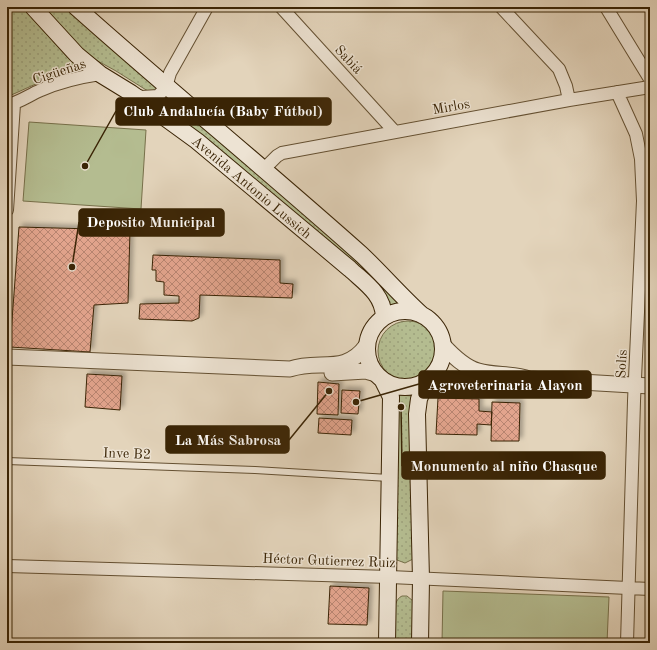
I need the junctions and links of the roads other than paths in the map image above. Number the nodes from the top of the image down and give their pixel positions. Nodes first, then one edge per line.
1 (33, 7) edge
2 (76, 7) edge
3 (207, 7) edge
4 (281, 7) edge
5 (501, 7) edge
6 (606, 7) edge
7 (100, 74) junction
8 (650, 79) edge
9 (166, 87) junction
10 (650, 87) edge
11 (617, 92) junction
12 (131, 93) junction
13 (569, 100) junction
14 (10, 105) edge
15 (396, 132) junction
16 (264, 169) junction
17 (7, 210) edge
18 (422, 315) junction
19 (384, 317) junction
20 (443, 345) junction
21 (366, 346) junction
22 (7, 357) edge
23 (290, 369) junction
24 (379, 377) junction
25 (428, 379) junction
26 (529, 379) junction
27 (643, 386) edge
28 (7, 461) edge
29 (389, 478) junction
30 (7, 566) edge
31 (390, 577) junction
32 (421, 579) junction
33 (628, 588) junction
34 (650, 589) edge
35 (387, 643) edge
36 (420, 643) edge
37 (627, 643) edge

1 - 7 main road, Avenida Antonio Lussich
2 - 9 main road, Avenida Antonio Lussich
3 - 9 street
4 - 15 street, Sabiá
5 - 13 street
6 - 8 street
7 - 12 main road, Avenida Antonio Lussich
7 - 14 street, Cigüeñas
9 - 12 street
9 - 16 main road, Avenida Antonio Lussich
10 - 11 street, Mirlos
11 - 13 street, Mirlos
11 - 27 street, Solís
12 - 19 main road, Avenida Antonio Lussich
13 - 15 street, Mirlos
14 - 17 street, Cigüeñas
15 - 16 street, Mirlos
16 - 18 main road, Avenida Antonio Lussich
18 - 19 main road
18 - 20 main road
19 - 21 main road
20 - 25 main road
20 - 26 street
21 - 23 street
21 - 24 main road
22 - 23 street
23 - 24 street
24 - 25 main road
24 - 29 main road
25 - 26 street
25 - 32 main road
26 - 27 street
27 - 33 street, Solís
28 - 29 lane, Inve B2
29 - 31 main road
30 - 31 street, Héctor Gutierrez Ruiz
31 - 32 street, Héctor Gutierrez Ruiz
31 - 35 main road
32 - 33 street, Héctor Gutierrez Ruiz
32 - 36 main road
33 - 34 street, Héctor Gutierrez Ruiz
33 - 37 street, Solís

